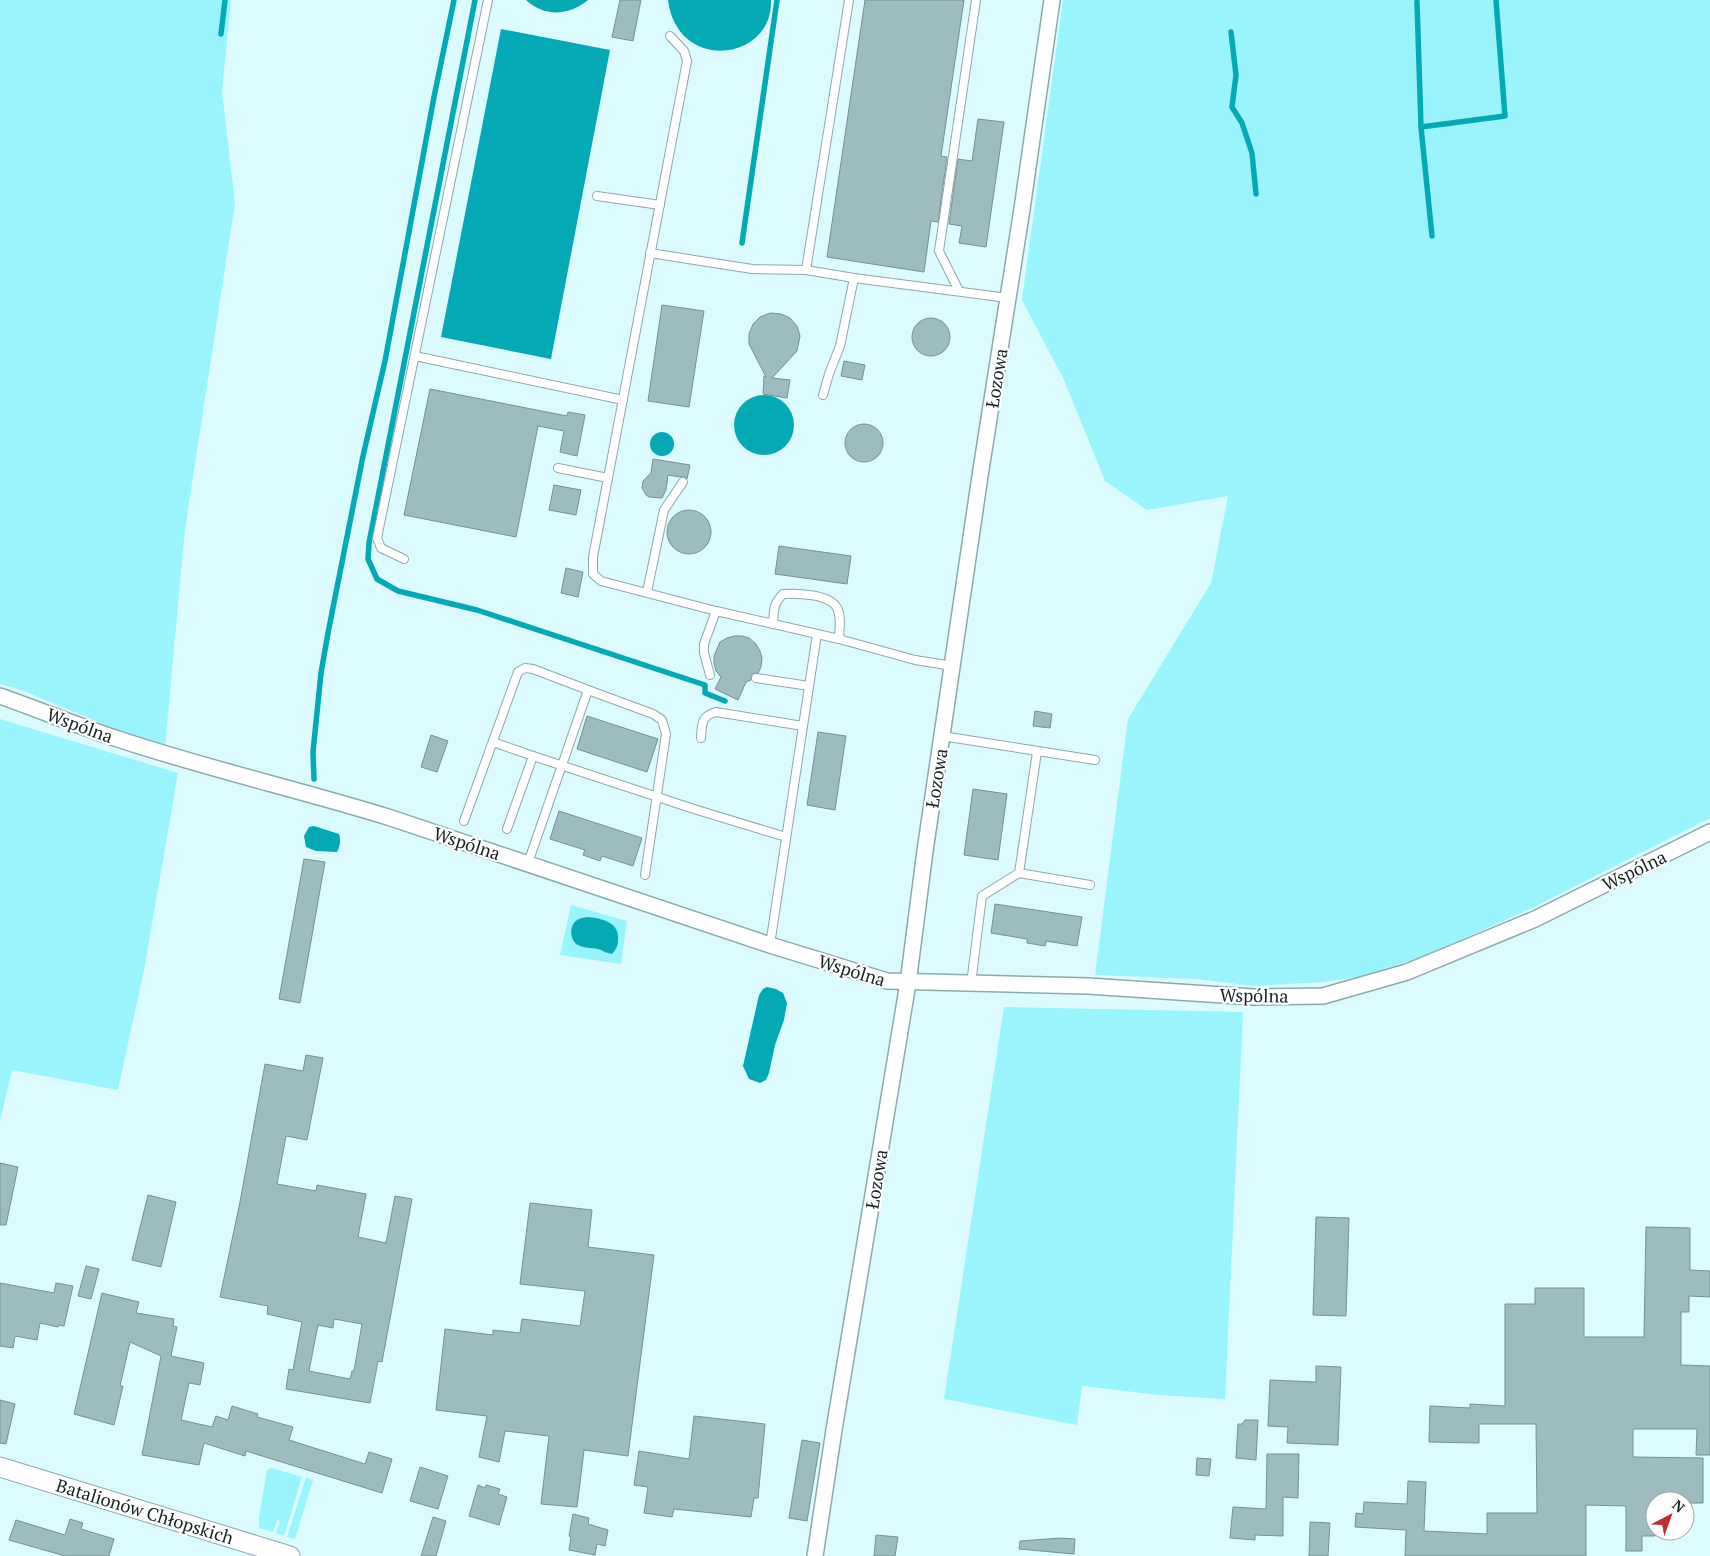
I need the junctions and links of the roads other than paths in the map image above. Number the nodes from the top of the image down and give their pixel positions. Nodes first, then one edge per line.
1 (488, 0) edge
2 (850, 0) edge
3 (976, 0) edge
4 (1052, 0) edge
5 (670, 36) dead end
6 (597, 196) dead end
7 (660, 205) junction
8 (650, 254) junction
9 (806, 270) junction
10 (854, 278) junction
11 (959, 291) junction
12 (1008, 298) junction
13 (415, 356) junction
14 (823, 395) dead end
15 (623, 400) junction
16 (558, 468) dead end
17 (608, 478) junction
18 (683, 482) dead end
19 (404, 559) dead end
20 (647, 592) junction
21 (716, 611) junction
22 (773, 624) junction
23 (817, 634) junction
24 (839, 639) junction
25 (952, 666) junction
26 (710, 675) dead end
27 (756, 678) dead end
28 (809, 686) junction
29 (588, 690) junction
30 (0, 696) edge
31 (803, 726) junction
32 (942, 736) junction
33 (700, 738) dead end
34 (493, 742) junction
35 (1037, 752) junction
36 (534, 756) junction
37 (1095, 760) dead end
38 (562, 765) junction
39 (657, 796) junction
40 (464, 821) dead end
41 (507, 829) dead end
42 (1710, 832) edge
43 (786, 837) junction
44 (528, 863) junction
45 (1019, 873) junction
46 (645, 875) dead end
47 (1090, 885) dead end
48 (770, 945) junction
49 (908, 983) junction
50 (971, 984) junction
51 (0, 1467) edge
52 (290, 1556) edge
53 (815, 1556) edge

1 - 13 lane
2 - 9 lane
3 - 11 lane
4 - 12 street, Łozowa
5 - 7 lane
6 - 7 lane
7 - 8 lane
8 - 9 lane
8 - 15 lane
9 - 10 lane
10 - 11 lane
10 - 14 lane
11 - 12 lane
12 - 25 street, Łozowa
13 - 15 lane
13 - 19 lane
15 - 17 lane
16 - 17 lane
17 - 20 lane
18 - 20 lane
20 - 21 lane
21 - 22 lane
21 - 26 lane
22 - 23 lane
22 - 24 lane
23 - 24 lane
23 - 28 lane
24 - 25 lane
25 - 32 street, Łozowa
27 - 28 lane
28 - 31 lane
29 - 34 lane
29 - 38 lane
29 - 39 lane
30 - 44 street, Wspólna
31 - 33 lane
31 - 43 lane
32 - 35 lane
32 - 49 street, Łozowa
34 - 36 lane
34 - 40 lane
35 - 37 lane
35 - 45 lane
36 - 38 lane
36 - 41 lane
38 - 39 lane
38 - 44 lane
39 - 43 lane
39 - 46 lane
42 - 50 street, Wspólna
43 - 48 lane
44 - 48 street, Wspólna
45 - 47 lane
45 - 50 lane
48 - 49 street, Wspólna
49 - 50 street, Wspólna
49 - 53 street, Łozowa
51 - 52 street, Batalionów Chłopskich

